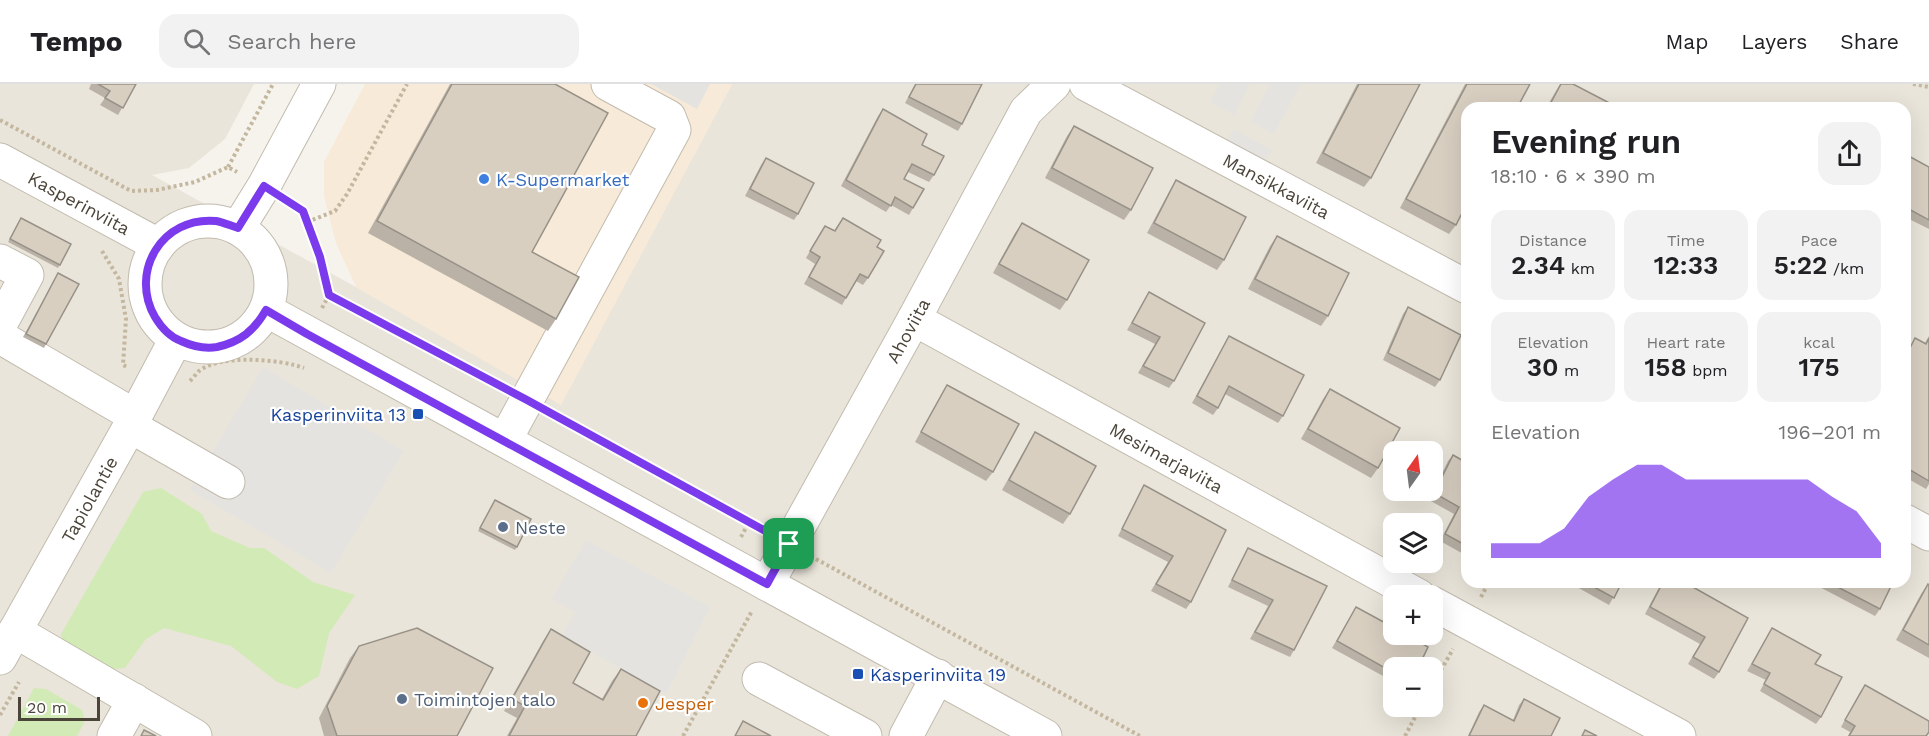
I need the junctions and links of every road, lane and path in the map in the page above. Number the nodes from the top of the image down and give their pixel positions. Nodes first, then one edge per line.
1 (273, 84) edge
2 (319, 84) edge
3 (407, 84) edge
4 (608, 84) edge
5 (1054, 84) edge
6 (1086, 84) edge
7 (1913, 84) edge
8 (1929, 87) edge
9 (0, 120) edge
10 (0, 160) edge
11 (228, 167) junction
12 (264, 186) junction
13 (307, 222) junction
14 (238, 228) junction
15 (158, 245) junction
16 (0, 261) edge
17 (1461, 284) edge
18 (266, 310) junction
19 (914, 319) junction
20 (0, 325) edge
21 (0, 338) edge
22 (176, 339) junction
23 (527, 400) junction
24 (133, 421) junction
25 (505, 440) junction
26 (228, 482) dead end
27 (1911, 524) edge
28 (1929, 534) edge
29 (789, 544) junction
30 (1399, 585) edge
31 (761, 594) junction
32 (1443, 609) edge
33 (7, 644) edge
34 (938, 676) junction
35 (759, 679) dead end
36 (134, 700) junction
37 (1415, 717) edge
38 (114, 736) edge
39 (195, 736) edge
40 (683, 736) edge
41 (865, 736) edge
42 (906, 736) edge
43 (1045, 736) edge
44 (1140, 736) edge
45 (1405, 736) edge
46 (1679, 736) edge

1 - 11 path
2 - 12 street
3 - 13 path
4 - 23 street
5 - 19 street, Ahoviita
6 - 17 street, Mansikkaviita
7 - 8 path
9 - 11 path
10 - 15 street, Kasperinviita
11 - 12 path
12 - 13 path
12 - 14 street
13 - 23 path
14 - 15 street
14 - 18 street
15 - 22 street
16 - 20 street
18 - 22 street
18 - 25 street
19 - 29 street, Ahoviita
19 - 30 street, Mesimarjaviita
21 - 24 street
22 - 24 street, Tapiolantie
23 - 25 street
23 - 29 path
24 - 26 street
24 - 33 street, Tapiolantie
25 - 31 street
27 - 28 street
29 - 31 street, Ahoviita
29 - 44 path
31 - 34 street
31 - 40 path
32 - 46 street
33 - 36 street
34 - 42 street
34 - 43 street
35 - 41 street
36 - 38 street
36 - 39 street
37 - 45 path

